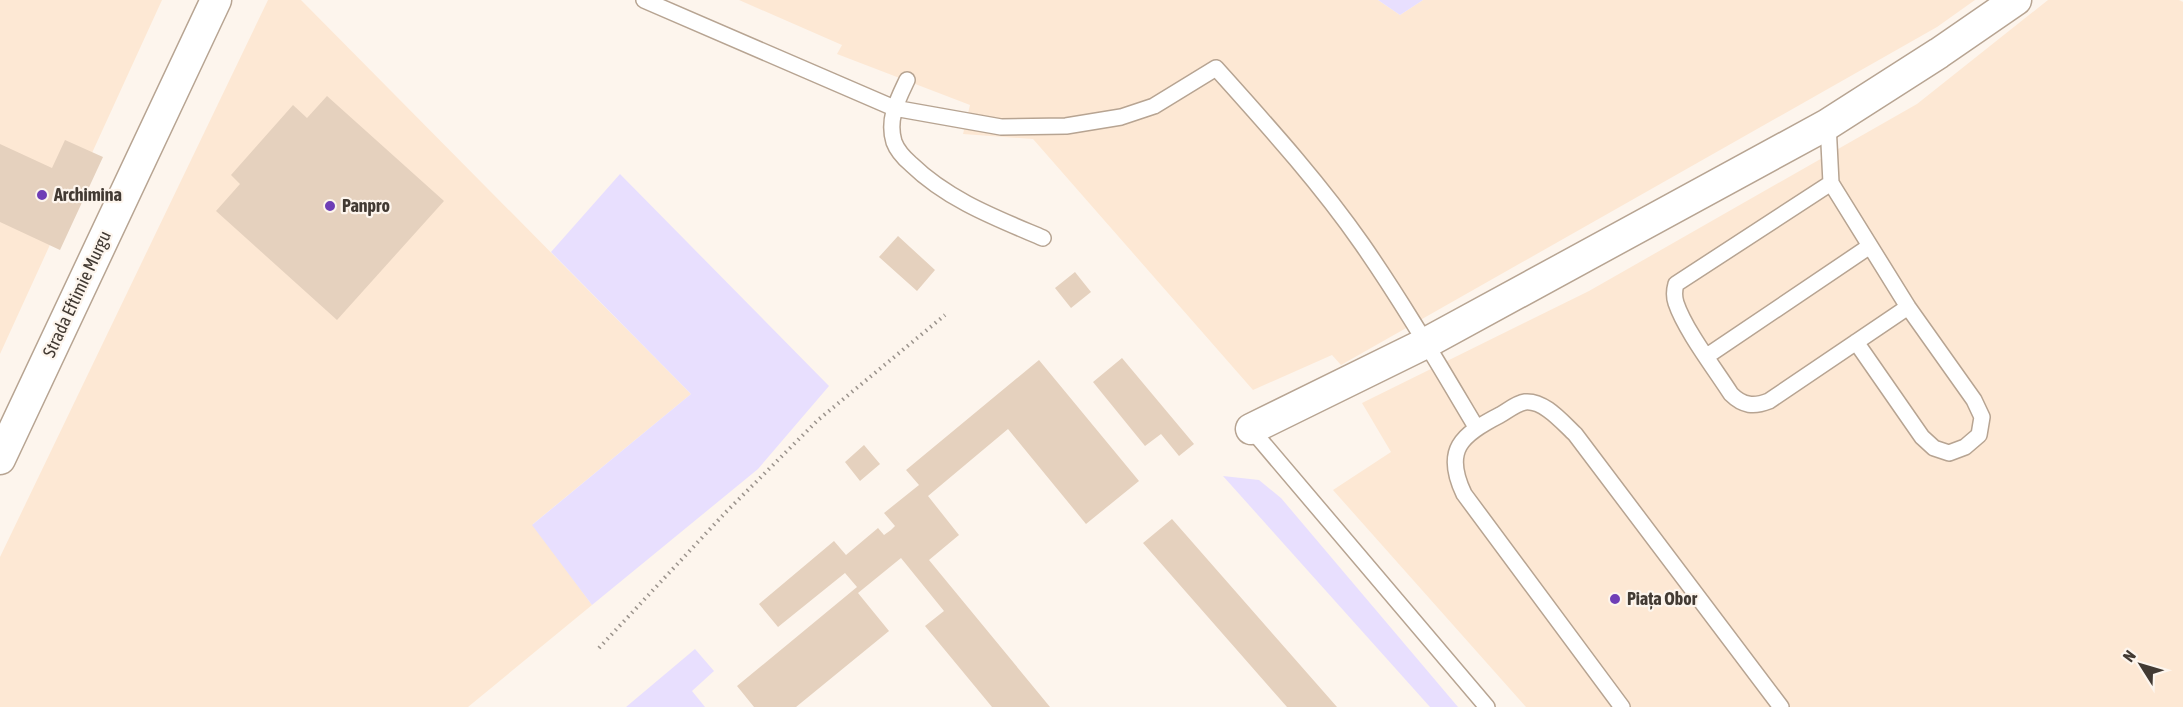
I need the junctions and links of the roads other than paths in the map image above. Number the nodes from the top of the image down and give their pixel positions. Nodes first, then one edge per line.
1 (216, 0) edge
2 (644, 0) edge
3 (2016, 0) edge
4 (907, 80) dead end
5 (894, 108) junction
6 (1828, 124) junction
7 (1830, 183) junction
8 (1043, 238) dead end
9 (1870, 246) junction
10 (1908, 307) junction
11 (1856, 342) junction
12 (1426, 343) junction
13 (1707, 356) junction
14 (1476, 427) junction
15 (1251, 429) joint
16 (0, 459) edge
17 (1487, 707) edge
18 (1622, 707) edge
19 (1781, 707) edge

1 - 16 street, Strada Eftimie Murgu
2 - 5 lane
3 - 6 street
4 - 5 lane
5 - 8 lane
5 - 12 lane
6 - 7 lane
6 - 12 street
7 - 9 lane
7 - 13 lane
9 - 10 lane
9 - 13 lane
10 - 11 lane
10 - 11 lane
11 - 13 lane
12 - 14 lane
12 - 15 street
14 - 18 lane
14 - 19 lane
15 - 17 lane

